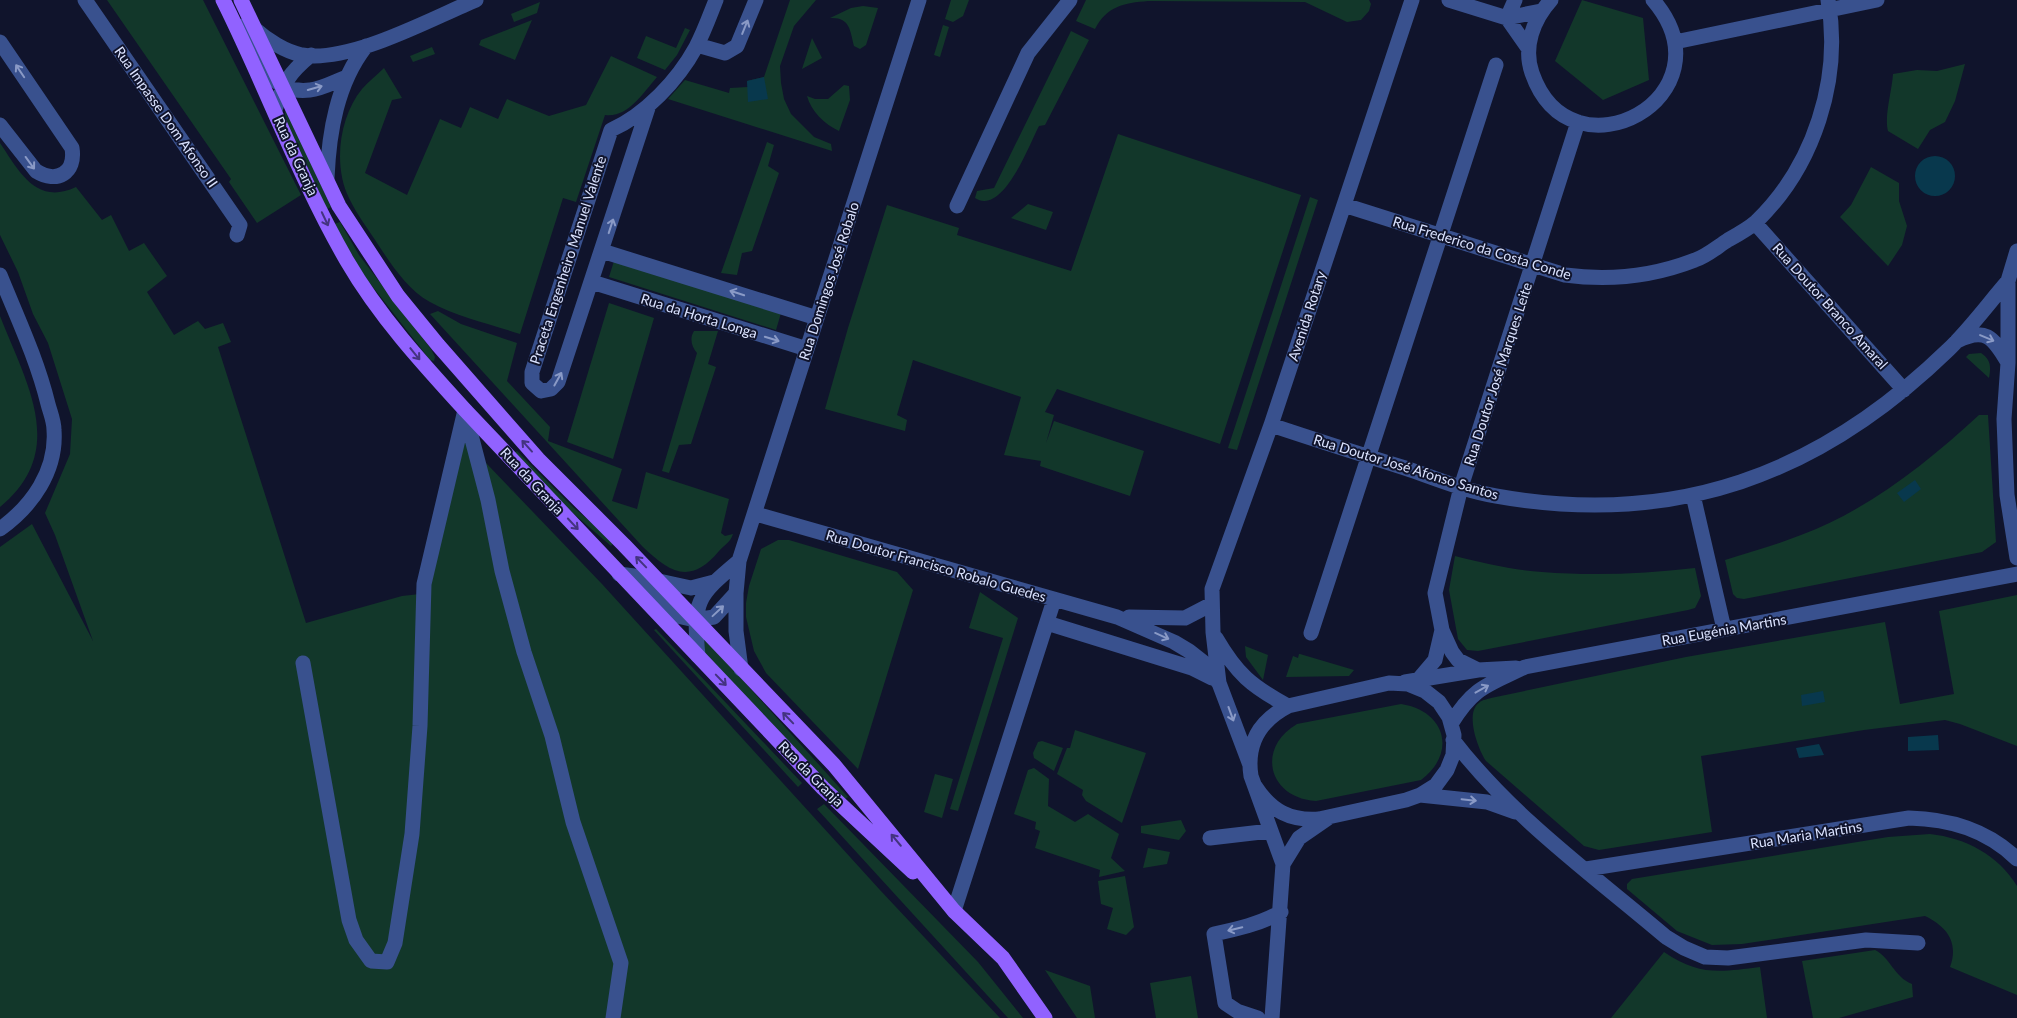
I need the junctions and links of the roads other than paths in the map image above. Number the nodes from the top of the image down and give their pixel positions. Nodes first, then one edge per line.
1 (85, 0) edge
2 (223, 0) edge
3 (231, 0) edge
4 (240, 0) edge
5 (476, 0) edge
6 (716, 0) edge
7 (756, 0) edge
8 (919, 0) edge
9 (1070, 0) edge
10 (1412, 0) edge
11 (1449, 0) edge
12 (1515, 0) edge
13 (1653, 0) edge
14 (1877, 0) edge
15 (1829, 5) edge
16 (1546, 6) edge
17 (1665, 7) edge
18 (1507, 18) junction
19 (255, 29) junction
20 (0, 42) edge
21 (1675, 42) junction
22 (697, 45) junction
23 (366, 46) junction
24 (1528, 48) junction
25 (311, 55) junction
26 (1496, 65) dead end
27 (347, 77) junction
28 (282, 85) junction
29 (649, 106) junction
30 (275, 110) junction
31 (1578, 122) junction
32 (0, 125) edge
33 (327, 178) junction
34 (1344, 205) junction
35 (957, 206) dead end
36 (1755, 223) junction
37 (237, 236) dead end
38 (1440, 236) junction
39 (602, 251) junction
40 (2017, 251) edge
41 (1533, 266) junction
42 (0, 275) edge
43 (2008, 281) junction
44 (592, 282) junction
45 (817, 318) junction
46 (1956, 342) junction
47 (807, 349) junction
48 (2008, 363) junction
49 (1904, 390) junction
50 (465, 410) junction
51 (1271, 425) junction
52 (1370, 457) junction
53 (1461, 487) junction
54 (1693, 495) junction
55 (756, 514) junction
56 (0, 529) edge
57 (2017, 558) edge
58 (739, 561) junction
59 (619, 574) junction
60 (2017, 574) edge
61 (659, 581) junction
62 (714, 582) junction
63 (736, 593) junction
64 (1054, 600) junction
65 (1212, 604) junction
66 (1117, 616) junction
67 (695, 620) junction
68 (1047, 623) junction
69 (1724, 629) junction
70 (1442, 630) junction
71 (1213, 632) junction
72 (1311, 633) dead end
73 (698, 656) junction
74 (303, 663) dead end
75 (1525, 668) junction
76 (741, 669) junction
77 (1478, 670) junction
78 (1418, 680) junction
79 (1219, 683) junction
80 (1396, 683) junction
81 (1288, 706) junction
82 (1451, 724) junction
83 (1454, 740) junction
84 (1250, 765) junction
85 (1255, 786) junction
86 (1420, 795) junction
87 (1519, 813) junction
88 (1334, 815) junction
89 (1270, 831) junction
90 (1210, 838) dead end
91 (2017, 859) edge
92 (1282, 864) junction
93 (1586, 869) junction
94 (938, 891) junction
95 (954, 911) junction
96 (1281, 912) junction
97 (1918, 943) dead end
98 (613, 1018) edge
99 (1045, 1018) edge
100 (1258, 1018) edge
101 (1272, 1018) edge

1 - 37 street, Rua Impasse Dom Afonso II
2 - 30 main road, Rua da Granja
3 - 28 street
4 - 19 main road, Rua da Granja
5 - 23 street
6 - 22 street
22 -> 7 street
8 - 45 street, Rua Domingos José Robalo
9 - 35 street
10 - 34 street, Avenida Rotary
11 - 18 street
12 - 18 street
13 - 17 street
14 - 15 street
15 - 21 street
15 - 36 street, Rua Frederico da Costa Conde
16 - 18 street
16 - 24 street
17 - 21 street
18 - 24 street
19 - 25 street
19 - 28 main road, Rua da Granja
32 -> 20 street
21 - 31 street
22 - 29 street
23 - 25 street
23 - 27 street
24 - 31 street
25 - 28 street
26 - 38 street
28 -> 27 street
27 - 33 street
28 - 30 street
28 - 33 main road, Rua da Granja
39 -> 29 street, Praceta Engenheiro Manuel Valente
29 -> 44 street, Praceta Engenheiro Manuel Valente
30 -> 50 main road, Rua da Granja
31 - 41 street, Rua Doutor José Marques Leite
61 -> 33 main road, Rua da Granja
34 - 38 street, Rua Frederico da Costa Conde
34 - 51 street, Avenida Rotary
36 - 41 street, Rua Frederico da Costa Conde
36 - 49 street, Rua Doutor Branco Amaral
38 - 41 street, Rua Frederico da Costa Conde
38 - 52 street
39 - 44 street, Praceta Engenheiro Manuel Valente
45 -> 39 street
40 - 43 street
41 - 53 street, Rua Doutor José Marques Leite
42 - 56 street
43 - 46 street, Rua Doutor José Afonso Santos
43 - 48 street
44 -> 47 street, Rua da Horta Longa
45 - 47 street, Rua Domingos José Robalo
46 -> 48 street
46 - 49 street, Rua Doutor José Afonso Santos
47 - 55 street, Rua Domingos José Robalo
48 - 57 street
49 - 54 street, Rua Doutor José Afonso Santos
50 -> 59 main road, Rua da Granja
50 - 74 street
50 - 98 street
51 - 52 street, Rua Doutor José Afonso Santos
51 - 65 street, Avenida Rotary
52 - 53 street, Rua Doutor José Afonso Santos
52 - 72 street
53 - 54 street, Rua Doutor José Afonso Santos
53 - 70 street, Rua Doutor José Marques Leite
54 - 69 street
55 - 58 street, Rua Domingos José Robalo
55 - 64 street, Rua Doutor Francisco Robalo Guedes
58 - 62 street
58 - 63 street, Rua Domingos José Robalo
59 - 67 street
59 - 73 main road, Rua da Granja
60 - 69 street, Rua Eugénia Martins
61 - 62 street
61 - 67 main road, Rua da Granja
62 - 67 street
67 -> 63 street
63 - 76 street, Rua Domingos José Robalo
64 - 66 street, Rua Doutor Francisco Robalo Guedes
64 - 68 street
65 - 66 street, Rua Doutor Francisco Robalo Guedes
65 - 71 street, Avenida Rotary
66 -> 79 street, Rua Doutor Francisco Robalo Guedes
67 - 73 street
67 - 76 main road, Rua da Granja
68 - 79 street
68 - 95 street
69 - 75 street, Rua Eugénia Martins
70 - 77 street, Rua Doutor José Marques Leite
70 - 78 street, Rua Doutor José Marques Leite
71 - 79 street, Avenida Rotary
71 - 81 street
73 -> 94 main road, Rua da Granja
75 - 77 street
82 -> 75 street, Rua Eugénia Martins
94 -> 76 main road, Rua da Granja
77 - 78 street
78 - 80 street
79 -> 84 street
80 - 81 street
80 - 82 street
81 - 84 street
82 - 83 street
83 - 86 street
83 - 87 street
84 - 85 street
85 - 88 street
85 - 89 street
86 -> 87 street
86 - 88 street
87 - 93 street
88 - 92 street
89 - 90 street
89 - 92 street
91 - 93 street, Rua Maria Martins
92 - 96 street
93 - 97 street
94 - 95 main road, Rua da Granja
95 - 99 main road, Rua da Granja
96 -> 100 street
96 - 101 street

